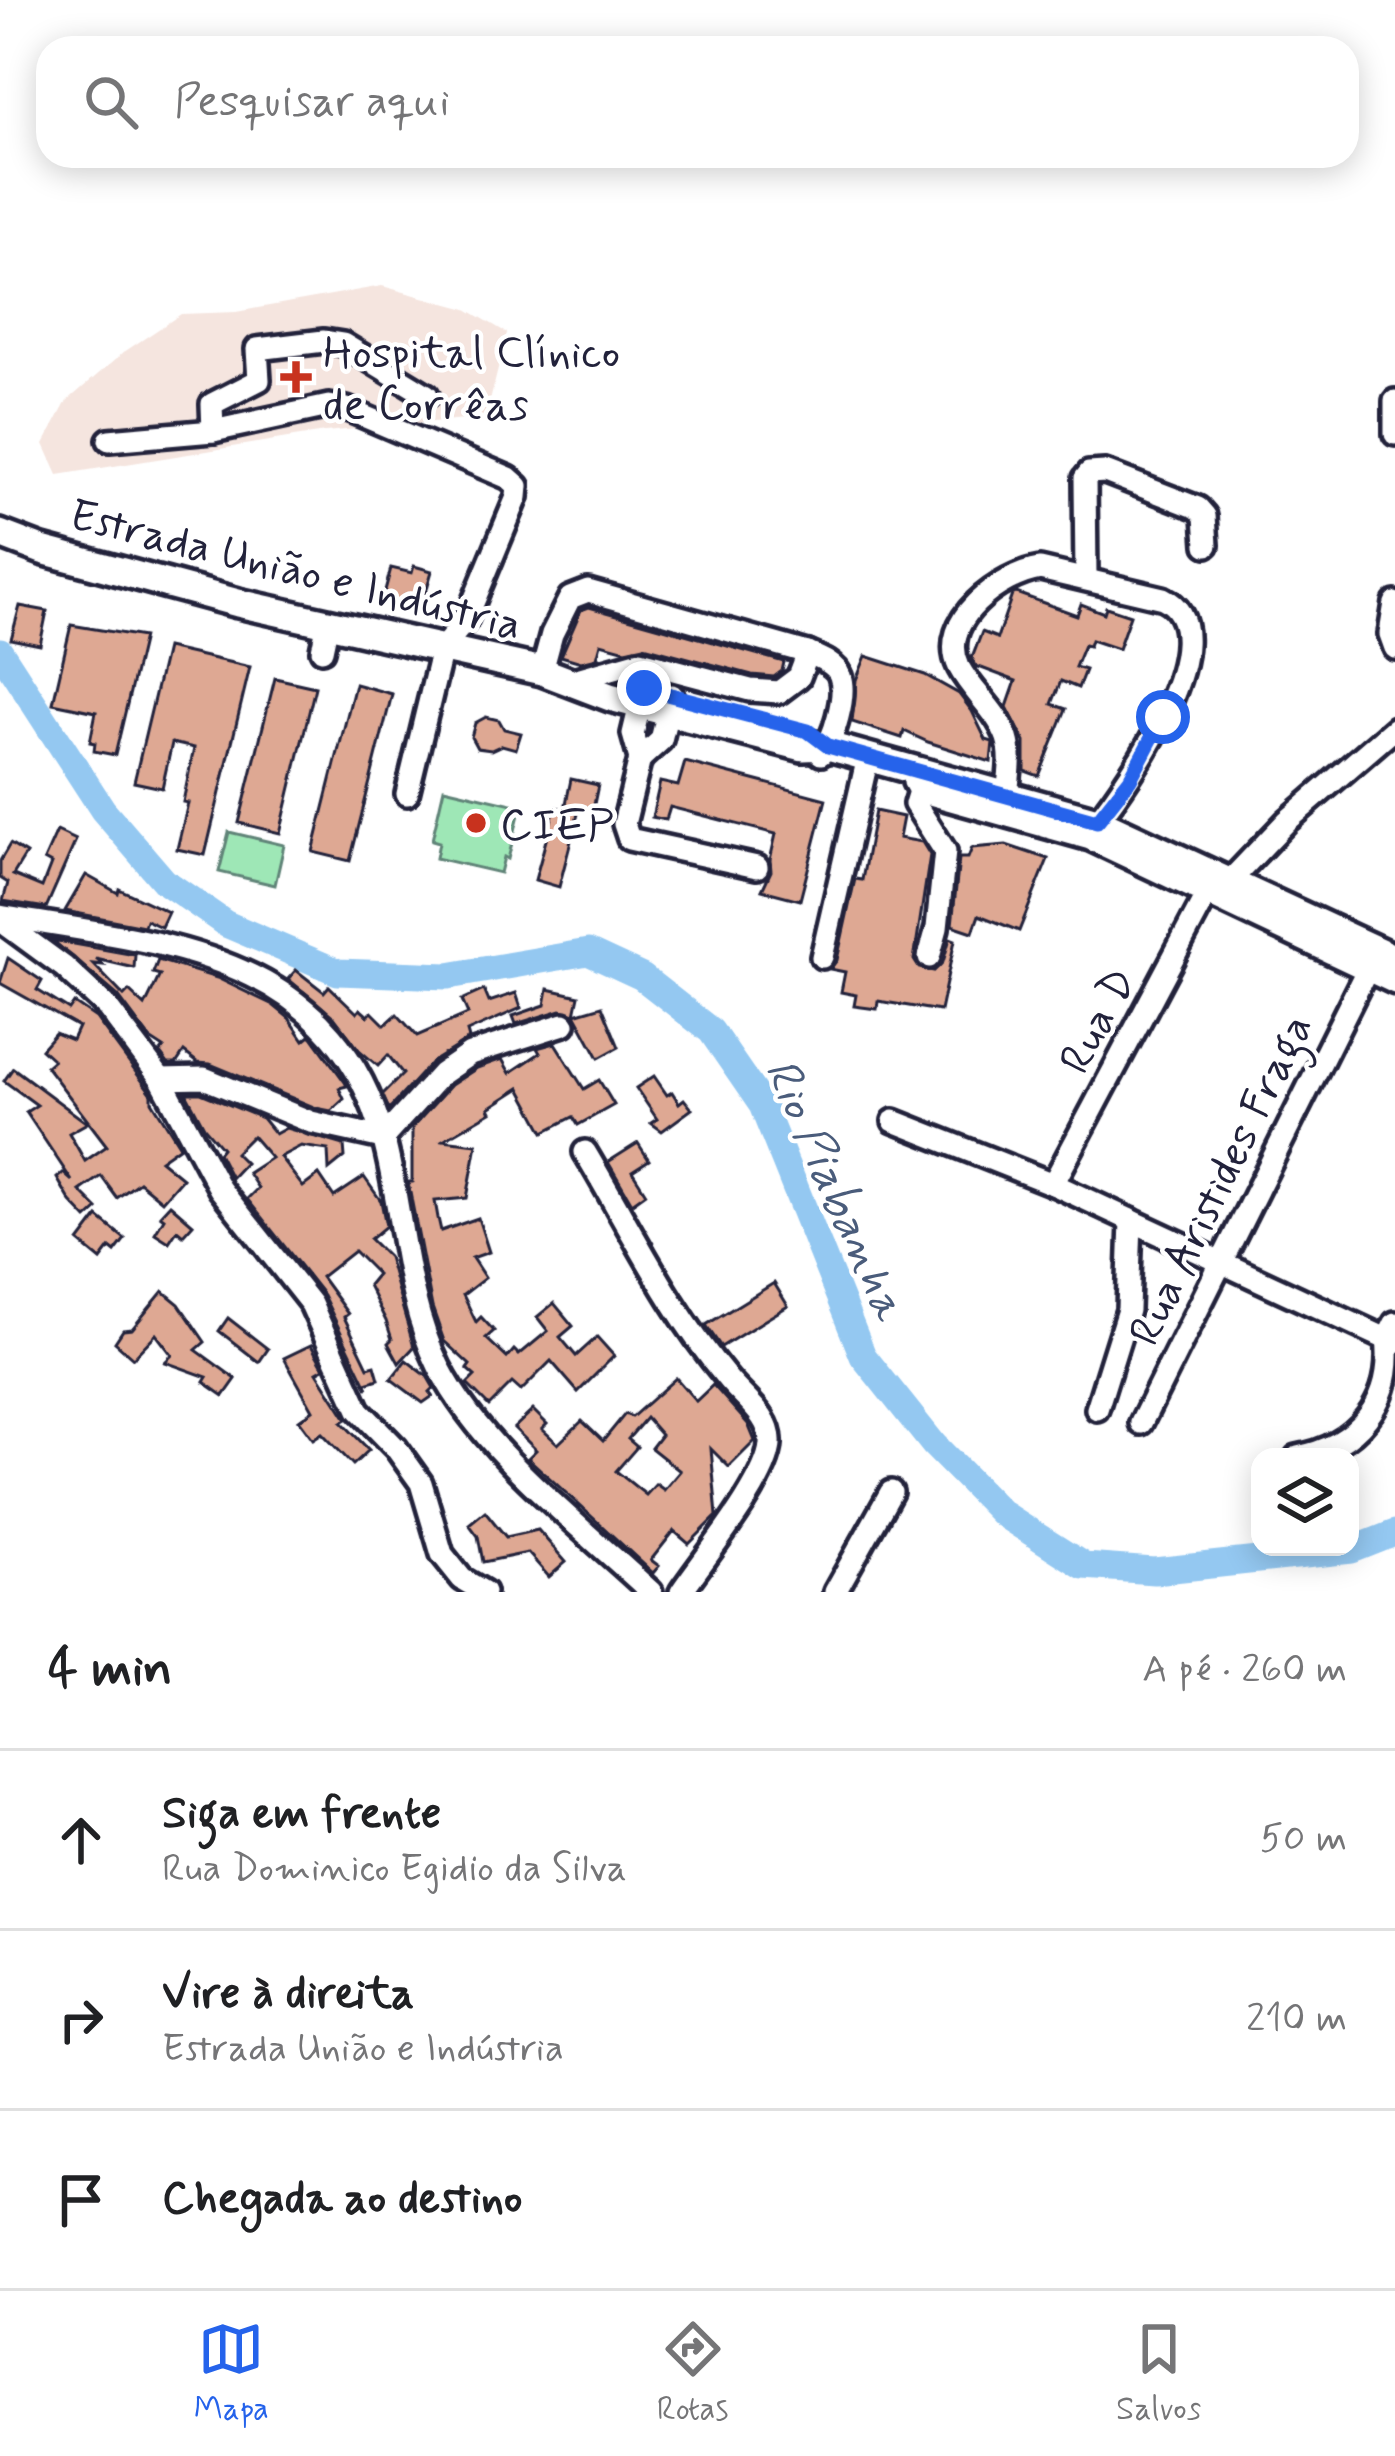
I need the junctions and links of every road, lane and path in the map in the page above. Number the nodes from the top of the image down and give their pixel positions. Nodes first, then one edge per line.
1 (427, 394) dead end
2 (1395, 400) edge
3 (213, 430) junction
4 (1395, 434) edge
5 (109, 440) dead end
6 (0, 533) edge
7 (1207, 544) dead end
8 (1085, 578) junction
9 (1395, 602) edge
10 (1395, 648) edge
11 (456, 651) junction
12 (808, 653) junction
13 (542, 670) junction
14 (573, 680) junction
15 (641, 697) junction
16 (669, 704) junction
17 (1395, 728) edge
18 (828, 746) junction
19 (868, 757) junction
20 (640, 759) junction
21 (918, 780) junction
22 (407, 794) dead end
23 (1007, 795) junction
24 (1097, 821) junction
25 (757, 867) dead end
26 (1217, 889) junction
27 (0, 918) edge
28 (822, 957) dead end
29 (928, 957) dead end
30 (1395, 959) edge
31 (1363, 960) junction
32 (1395, 983) edge
33 (564, 1024) dead end
34 (161, 1079) junction
35 (894, 1121) dead end
36 (383, 1138) junction
37 (585, 1152) dead end
38 (1053, 1184) junction
39 (1131, 1220) junction
40 (1221, 1264) junction
41 (1392, 1335) edge
42 (1097, 1409) dead end
43 (1142, 1424) dead end
44 (1332, 1448) edge
45 (891, 1492) dead end
46 (484, 1592) edge
47 (651, 1592) edge
48 (681, 1592) edge
49 (835, 1592) edge

1 - 3 street
2 - 4 street
3 - 5 street
3 - 11 street
6 - 11 main road, Estrada União e Indústria
7 - 8 street
8 - 23 street
8 - 24 street
9 - 10 street
11 - 13 main road, Estrada União e Indústria
11 - 22 street
12 - 13 street
12 - 14 street
12 - 18 street
13 - 14 main road, Estrada União e Indústria
14 - 15 main road, Estrada União e Indústria
15 - 16 main road, Estrada União e Indústria
15 - 20 street
16 - 18 main road, Estrada União e Indústria
16 - 18 main road, Estrada União e Indústria
16 - 20 street
17 - 26 street, Rua D
18 - 19 main road, Estrada União e Indústria
19 - 21 main road, Estrada União e Indústria
19 - 28 street
20 - 25 street
21 - 23 main road, Estrada União e Indústria
21 - 26 street
21 - 29 street
23 - 24 main road, Estrada União e Indústria
24 - 26 main road, Estrada União e Indústria
26 - 31 main road, Estrada União e Indústria
26 - 38 street, Rua D
27 - 34 street
27 - 36 street
30 - 31 main road, Estrada União e Indústria
31 - 32 street
31 - 40 street, Rua Aristides Fraga
33 - 36 street
34 - 36 street
34 - 46 street
35 - 38 street
36 - 47 street
37 - 48 street
38 - 39 street
39 - 40 street
39 - 42 street
40 - 41 street
40 - 43 street, Rua Aristides Fraga
41 - 44 street
45 - 49 street

